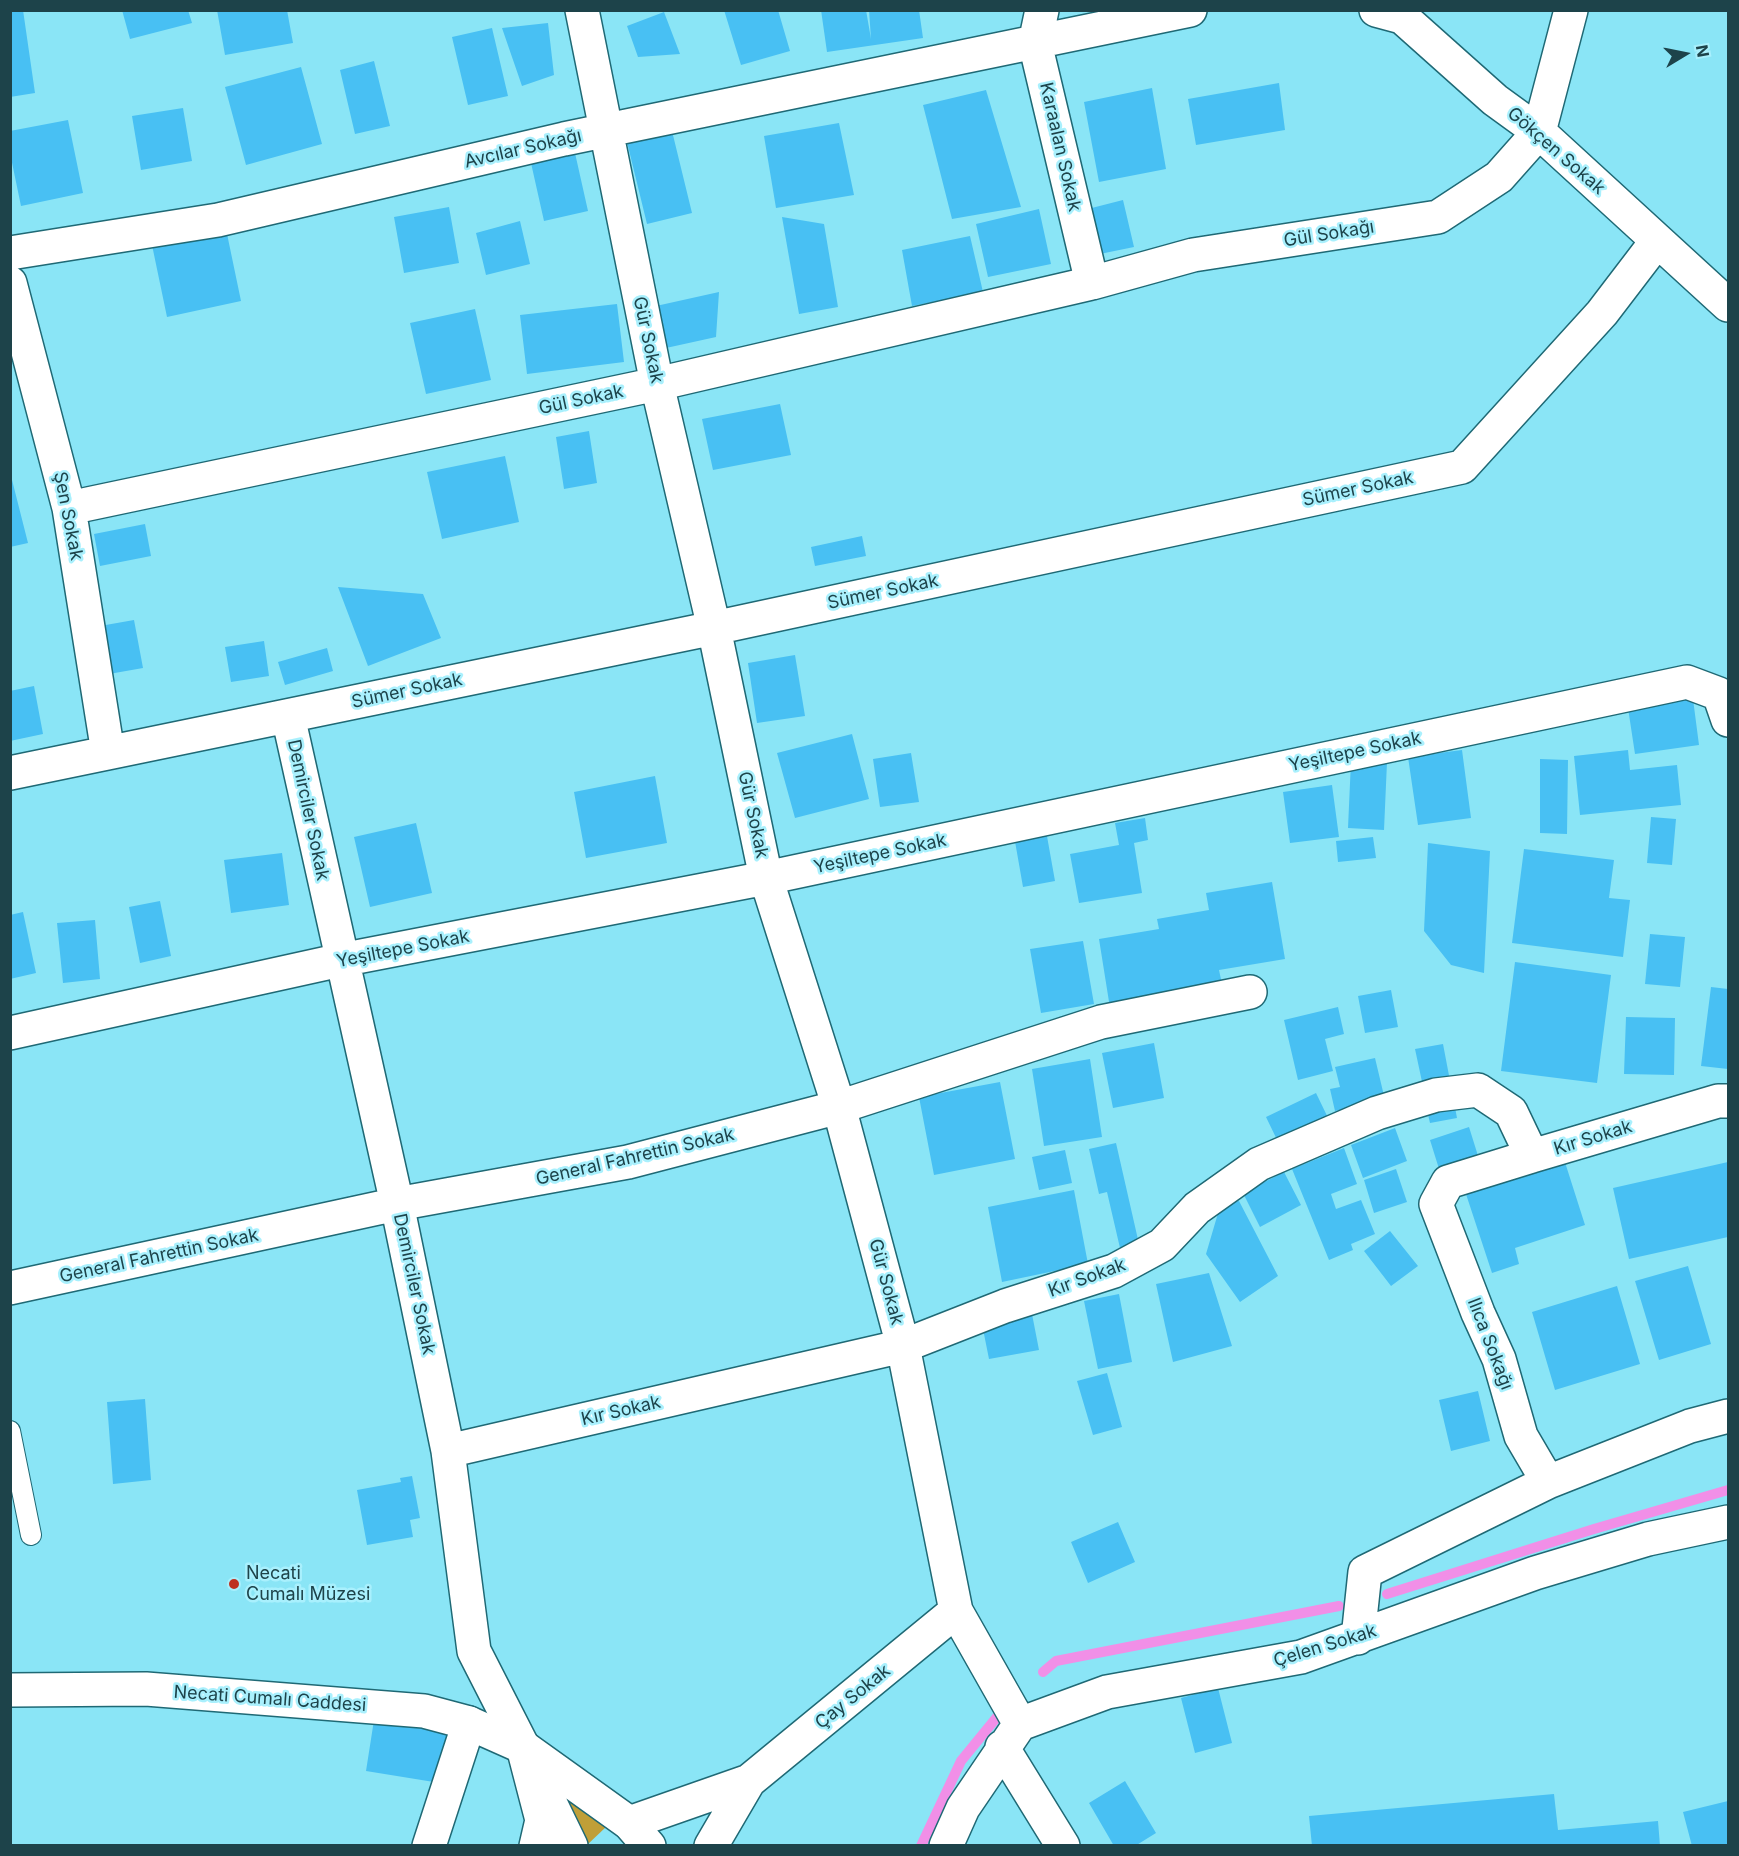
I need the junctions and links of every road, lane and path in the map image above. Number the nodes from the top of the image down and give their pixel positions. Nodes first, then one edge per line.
1 (582, 10) edge
2 (1042, 10) edge
3 (1190, 10) edge
4 (1376, 10) edge
5 (1571, 10) edge
6 (1035, 43) junction
7 (606, 131) junction
8 (1539, 132) junction
9 (1657, 242) junction
10 (10, 253) edge
11 (10, 283) edge
12 (1092, 283) junction
13 (1728, 304) edge
14 (657, 384) junction
15 (69, 508) junction
16 (714, 628) junction
17 (288, 716) junction
18 (1728, 720) edge
19 (108, 753) junction
20 (10, 773) edge
21 (766, 878) junction
22 (341, 960) junction
23 (1250, 992) dead end
24 (10, 1033) edge
25 (1728, 1101) edge
26 (839, 1107) junction
27 (1532, 1156) junction
28 (397, 1204) junction
29 (10, 1287) edge
30 (903, 1346) junction
31 (1728, 1416) edge
32 (10, 1431) edge
33 (448, 1451) junction
34 (1548, 1482) junction
35 (1728, 1522) edge
36 (31, 1535) dead end
37 (956, 1611) junction
38 (1358, 1638) junction
39 (10, 1690) edge
40 (469, 1723) junction
41 (1011, 1735) junction
42 (523, 1747) junction
43 (749, 1781) junction
44 (639, 1834) edge
45 (429, 1845) edge
46 (536, 1845) edge
47 (571, 1845) edge
48 (711, 1845) edge
49 (946, 1845) edge
50 (1063, 1845) edge

1 - 7 street, Gür Sokak
2 - 6 street, Karaalan Sokak
3 - 6 street
4 - 8 street, Gökçen Sokak
5 - 8 street
6 - 7 street, Avcılar Sokağı
6 - 12 street, Karaalan Sokak
7 - 10 street, Avcılar Sokağı
7 - 14 street, Gür Sokak
8 - 9 street, Gökçen Sokak
8 - 12 street, Gül Sokağı
9 - 13 street, Gökçen Sokak
9 - 16 street, Sümer Sokak
11 - 15 street, Şen Sokak
12 - 14 street, Gül Sokak
14 - 15 street, Gül Sokak
14 - 16 street, Gür Sokak
15 - 19 street, Şen Sokak
16 - 17 street, Sümer Sokak
16 - 21 street, Gür Sokak
17 - 19 street, Sümer Sokak
17 - 22 street, Demirciler Sokak
18 - 21 street, Yeşiltepe Sokak
19 - 20 street, Sümer Sokak
21 - 22 street, Yeşiltepe Sokak
21 - 26 street, Gür Sokak
22 - 24 street, Yeşiltepe Sokak
22 - 28 street, Demirciler Sokak
23 - 26 street, General Fahrettin Sokak
25 - 27 street, Kır Sokak
26 - 28 street, General Fahrettin Sokak
26 - 30 street, Gür Sokak
27 - 30 street, Kır Sokak
27 - 34 street, Ilıca Sokağı
28 - 29 street, General Fahrettin Sokak
28 - 33 street, Demirciler Sokak
30 - 33 street, Kır Sokak
30 - 37 street, Gür Sokak
31 - 34 street
32 - 36 lane
33 - 42 street, Demirciler Sokak
34 - 38 street
35 - 38 street, Çelen Sokak
37 - 41 street, Gür Sokak
37 - 43 street, Çay Sokak
38 - 41 street, Çelen Sokak
39 - 40 street, Necati Cumalı Caddesi
40 - 42 street, Necati Cumalı Caddesi
40 - 45 street
41 - 49 street
41 - 50 street, Gür Sokak
42 - 44 street, Necati Cumalı Caddesi
42 - 46 street, Demirciler Sokak
42 - 47 street
43 - 44 street, Çay Sokak
43 - 48 street, Çay Sokak

